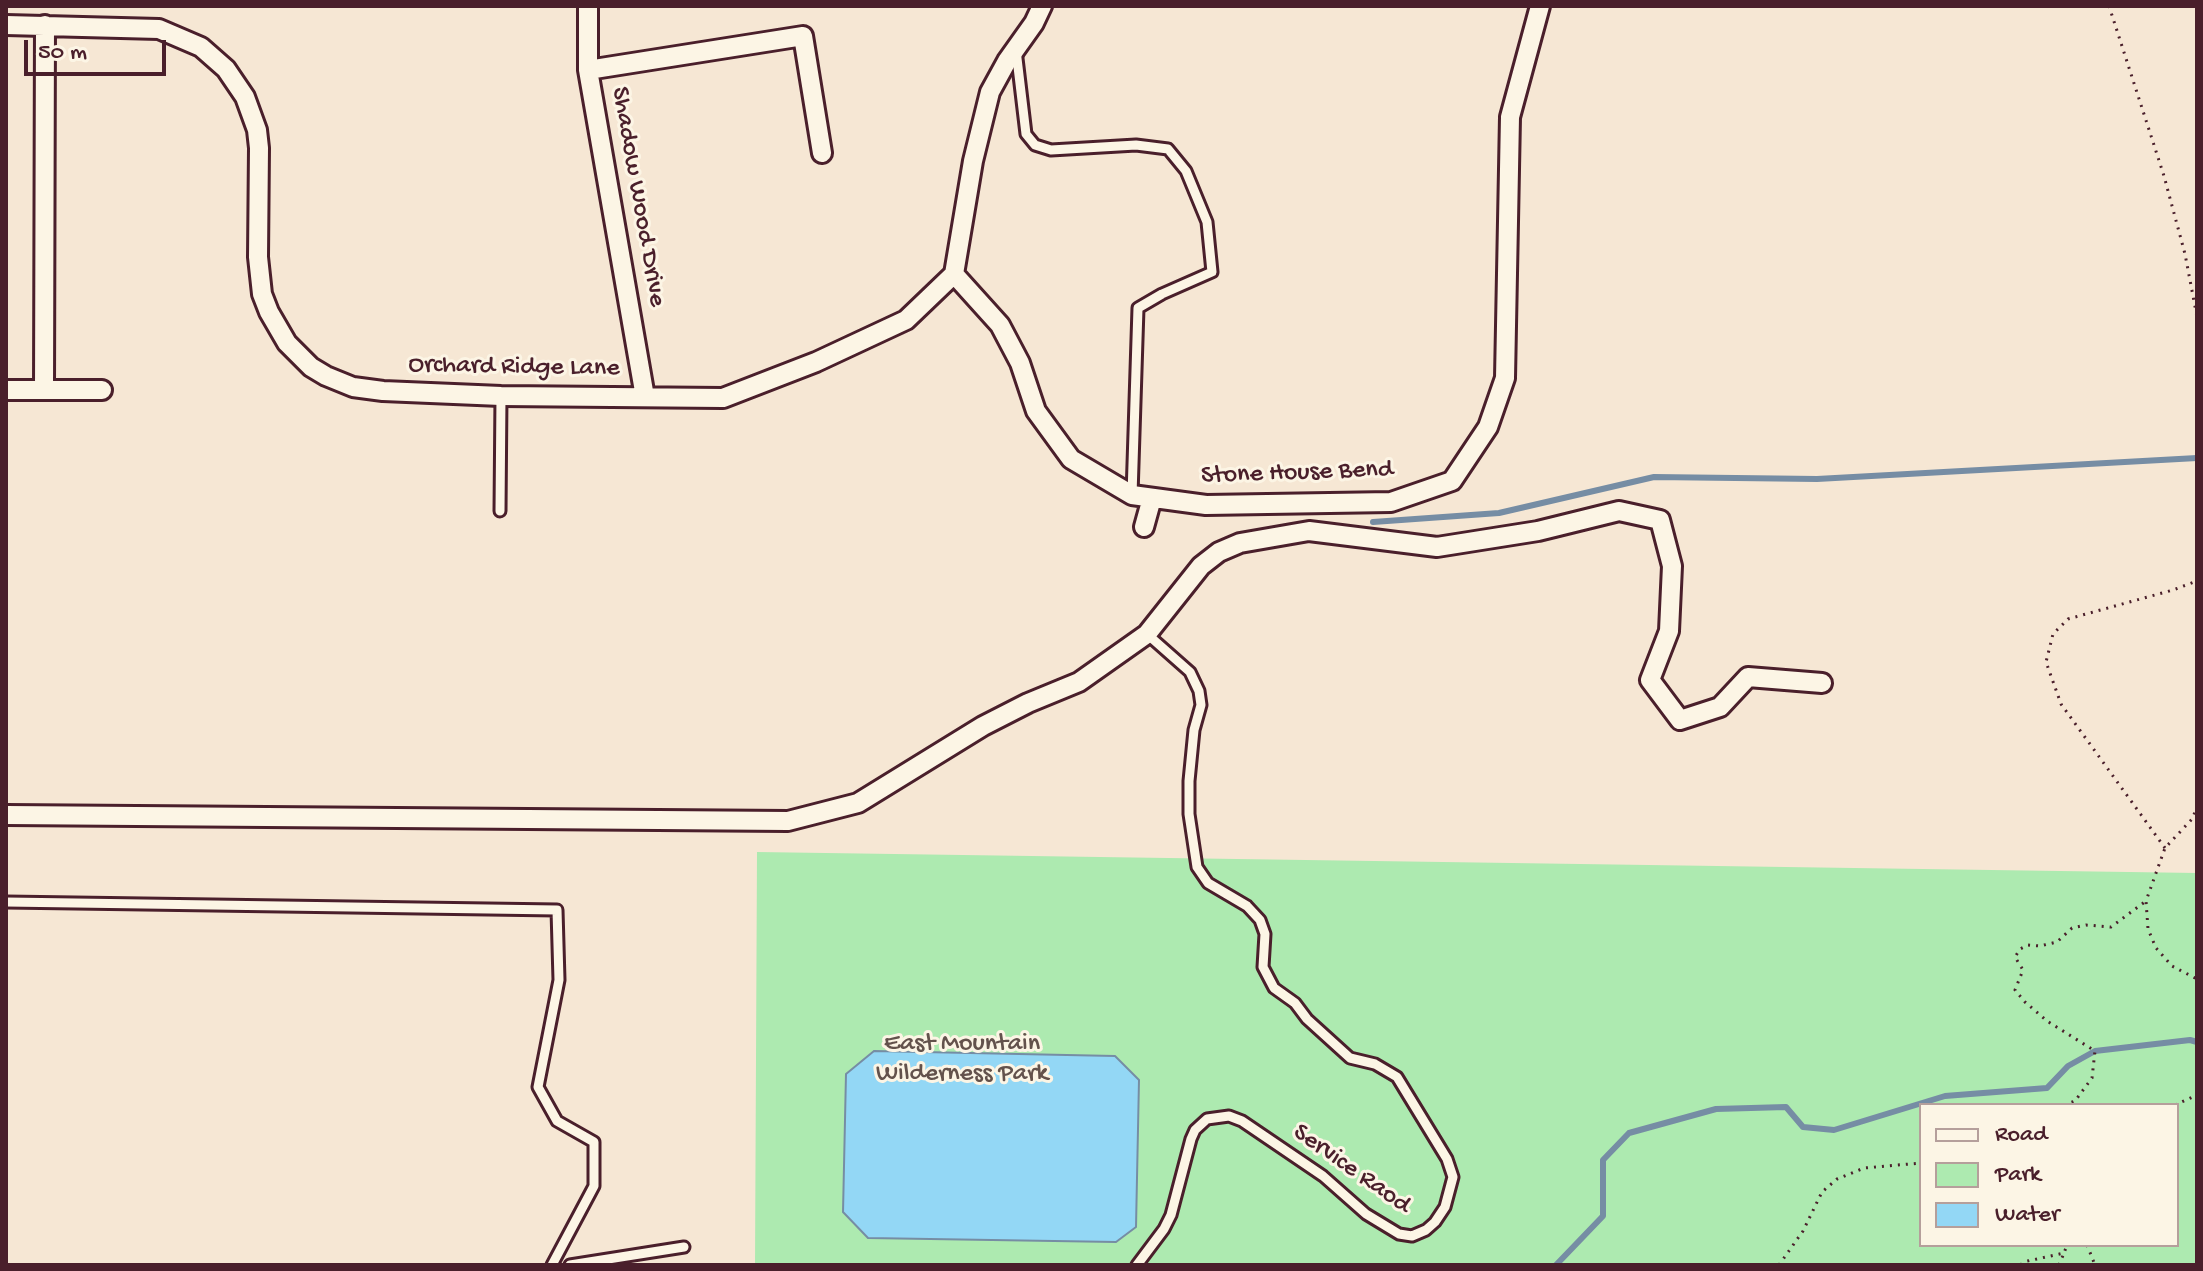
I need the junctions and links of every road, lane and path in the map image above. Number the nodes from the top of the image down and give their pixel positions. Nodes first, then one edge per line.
1 (588, 6) edge
2 (1042, 6) edge
3 (1540, 6) edge
4 (2109, 6) edge
5 (6, 25) edge
6 (45, 25) junction
7 (1016, 48) junction
8 (588, 70) junction
9 (822, 153) dead end
10 (954, 274) junction
11 (2197, 317) edge
12 (6, 390) edge
13 (44, 390) junction
14 (102, 390) dead end
15 (501, 396) junction
16 (645, 397) junction
17 (1132, 495) junction
18 (1152, 498) junction
19 (500, 511) dead end
20 (1144, 527) dead end
21 (2197, 581) edge
22 (1147, 634) junction
23 (1822, 683) dead end
24 (2197, 804) edge
25 (6, 815) edge
26 (2165, 848) junction
27 (2146, 901) junction
28 (6, 902) edge
29 (2197, 979) edge
30 (2070, 1103) edge
31 (1919, 1163) edge
32 (684, 1247) dead end
33 (2066, 1247) edge
34 (2064, 1253) junction
35 (2197, 1263) edge
36 (552, 1265) edge
37 (570, 1265) edge
38 (1137, 1265) edge
39 (1779, 1265) edge
40 (2021, 1265) edge
41 (2059, 1265) edge
42 (2190, 1265) edge

1 - 8 street, Shadow Wood Drive
2 - 7 street
3 - 18 street, Stone House Bend
4 - 11 path
5 - 6 street, Orchard Ridge Lane
6 - 13 street
6 - 15 street, Orchard Ridge Lane
7 - 10 street
7 - 17 lane
8 - 9 street
8 - 16 street, Shadow Wood Drive
10 - 16 street, Orchard Ridge Lane
10 - 17 street, Stone House Bend
12 - 13 street
13 - 14 street
15 - 16 street, Orchard Ridge Lane
15 - 19 lane
17 - 18 street, Stone House Bend
18 - 20 street
21 - 26 path
22 - 23 street
22 - 25 street
22 - 38 lane, Service Raod
24 - 26 path
26 - 27 path
27 - 29 path
27 - 30 path
28 - 36 lane
31 - 39 path
32 - 37 lane
33 - 34 path
34 - 40 path
34 - 41 path
35 - 42 path

